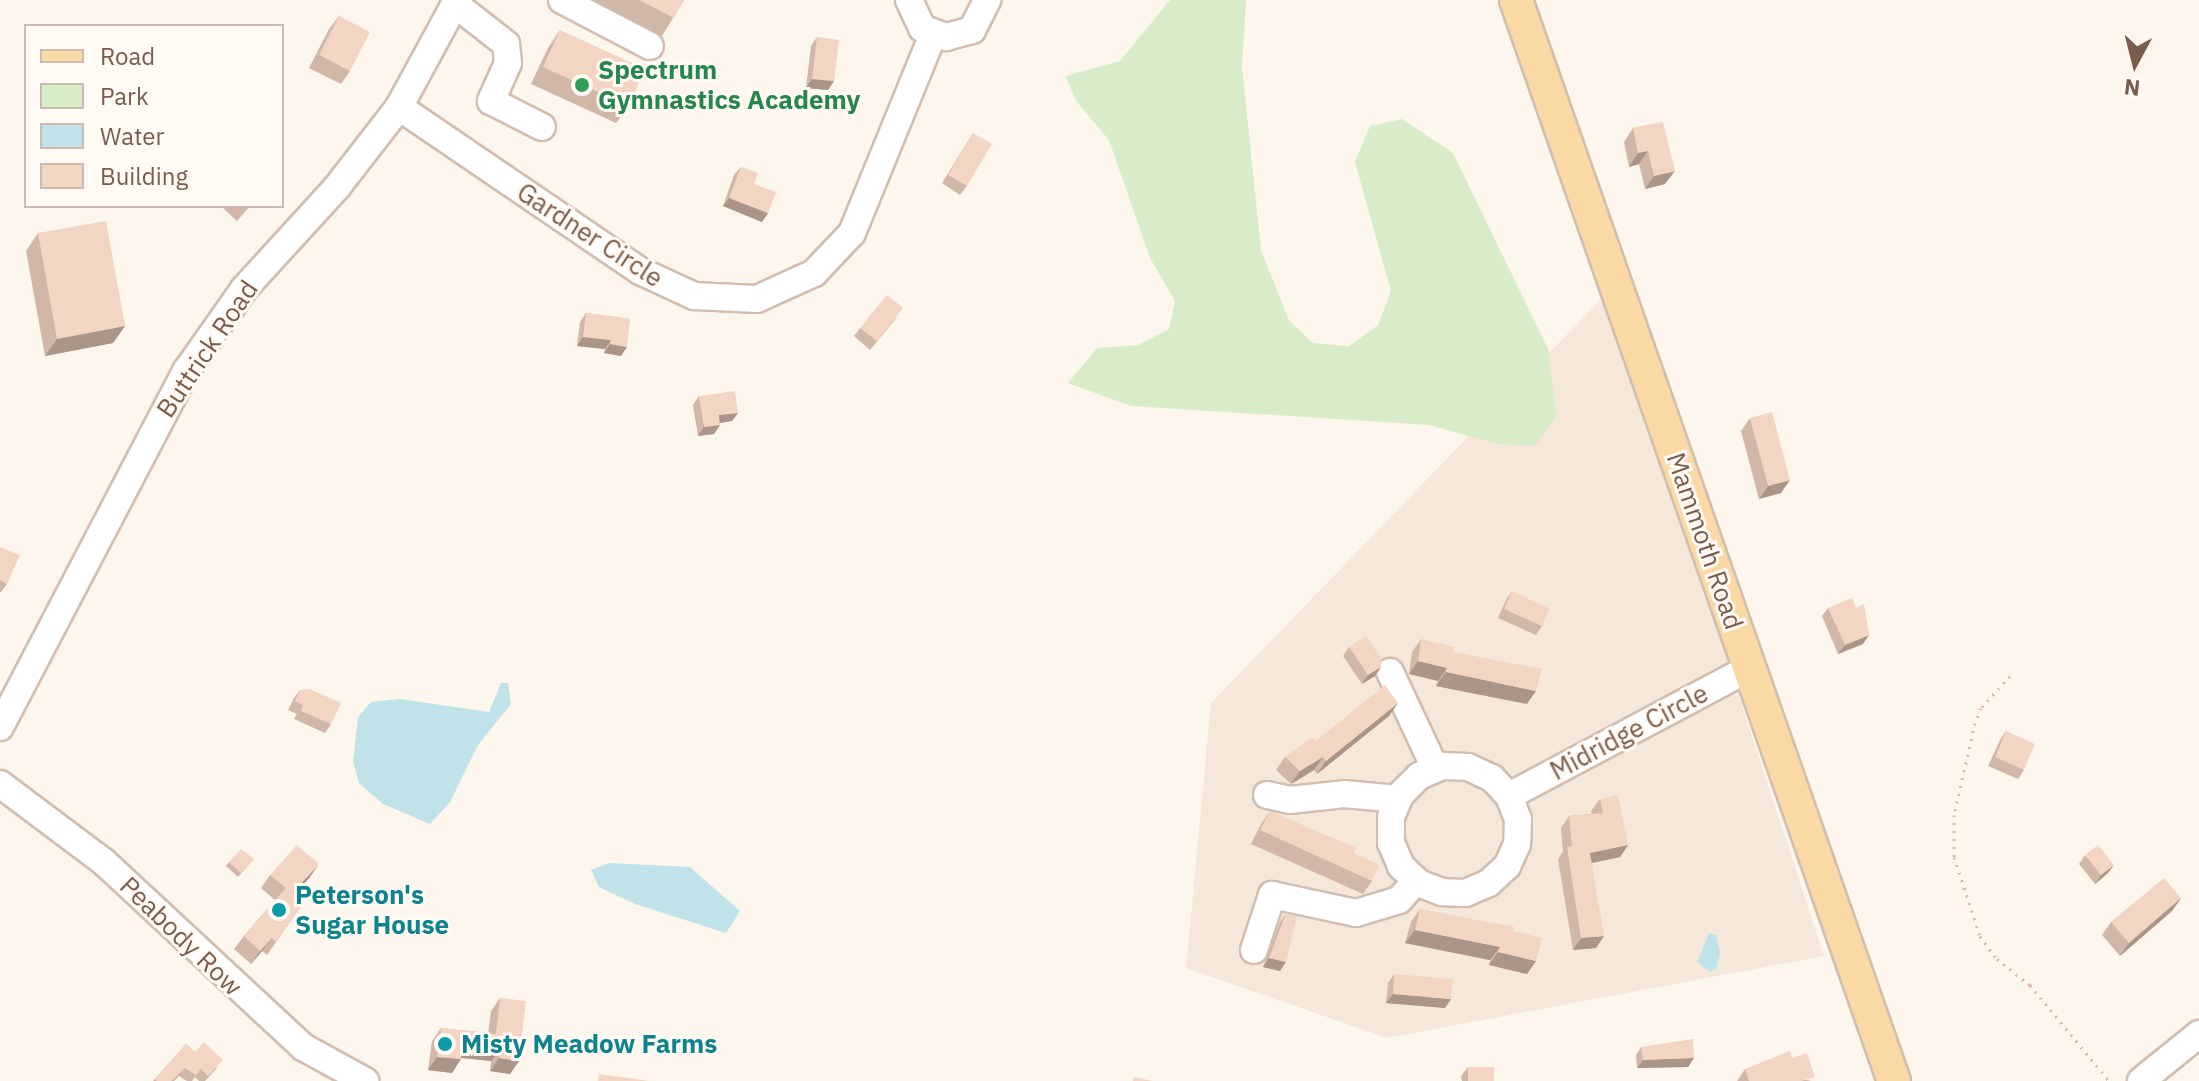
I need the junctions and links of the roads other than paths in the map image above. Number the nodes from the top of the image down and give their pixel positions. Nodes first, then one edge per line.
1 (562, 0) edge
2 (909, 0) edge
3 (987, 0) edge
4 (1516, 0) edge
5 (456, 2) edge
6 (933, 35) junction
7 (650, 46) dead end
8 (399, 107) junction
9 (542, 127) dead end
10 (1750, 668) junction
11 (1390, 672) dead end
12 (0, 727) edge
13 (1435, 768) junction
14 (0, 784) edge
15 (1267, 795) dead end
16 (1509, 796) junction
17 (1398, 799) junction
18 (1416, 881) junction
19 (1254, 950) dead end
20 (2199, 1034) edge
21 (365, 1081) edge
22 (1894, 1081) edge
23 (2141, 1081) edge

1 - 7 street
2 - 6 street
3 - 6 street
4 - 10 main road, Mammoth Road
5 - 8 street, Buttrick Road
5 - 9 street
6 - 8 street, Gardner Circle
8 - 12 street, Buttrick Road
10 - 16 street, Midridge Circle
10 - 22 main road, Mammoth Road
11 - 13 street
13 - 16 street
13 - 17 street
14 - 21 street, Peabody Row
15 - 17 street
16 - 18 street
17 - 18 street
18 - 19 street
20 - 23 street

